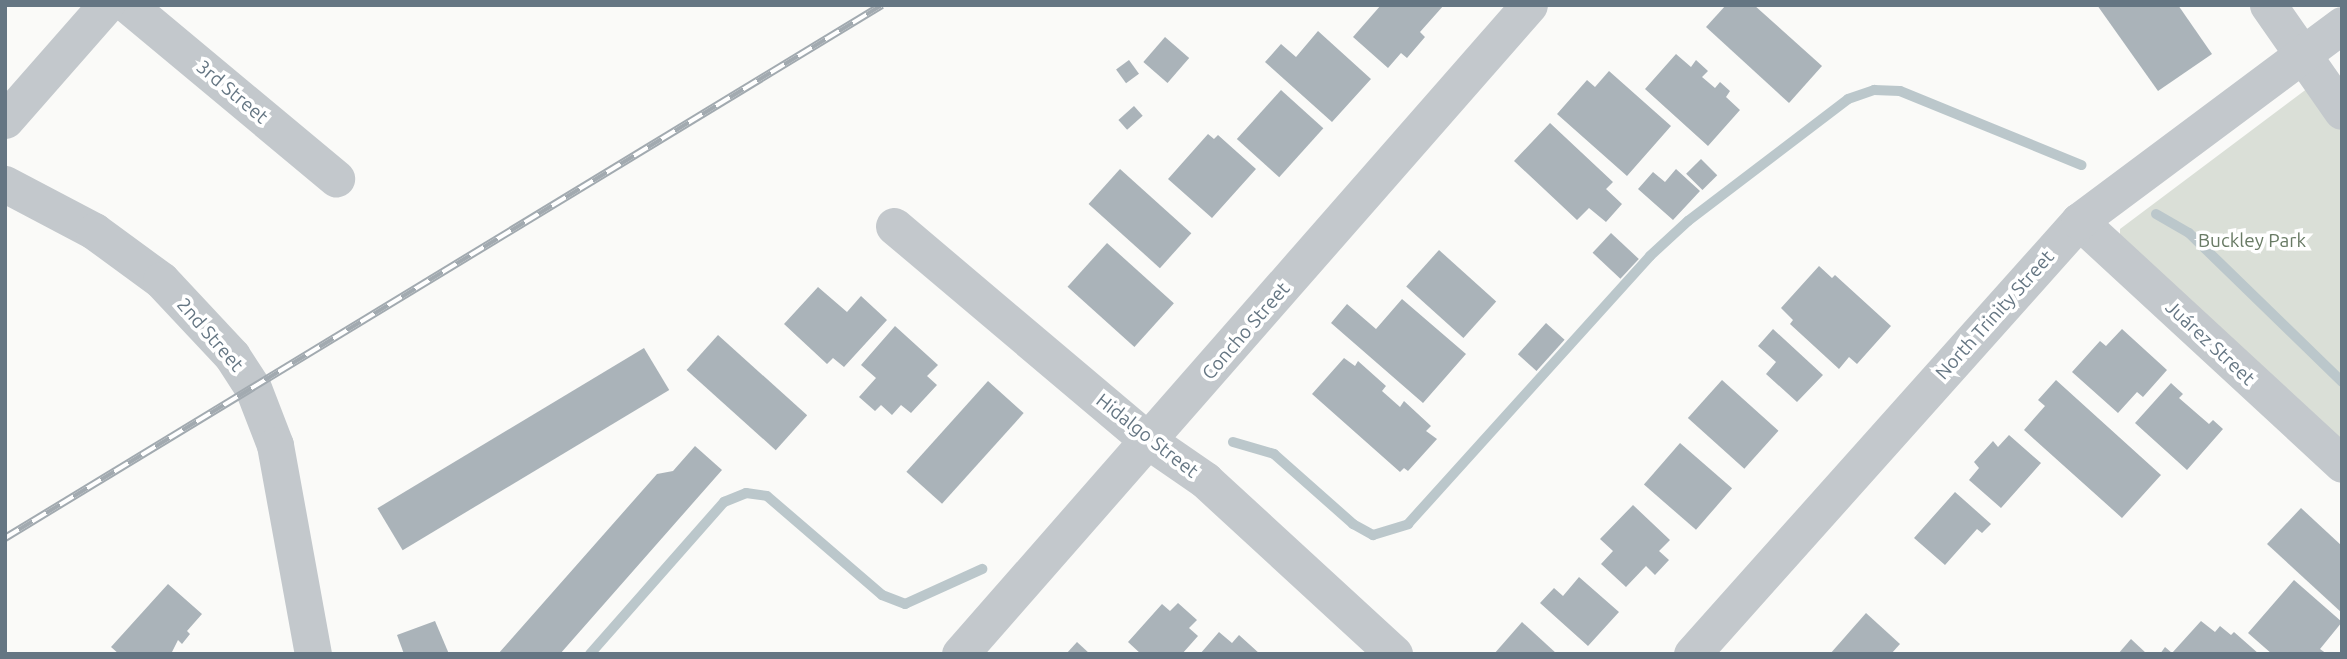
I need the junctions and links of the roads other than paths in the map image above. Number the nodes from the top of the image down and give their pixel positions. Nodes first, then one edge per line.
1 (106, 5) edge
2 (128, 5) edge
3 (1529, 5) edge
4 (2268, 5) edge
5 (2342, 25) edge
6 (2301, 52) junction
7 (2342, 111) edge
8 (5, 121) edge
9 (336, 178) dead end
10 (5, 184) edge
11 (2079, 221) junction
12 (894, 226) dead end
13 (1150, 442) junction
14 (2342, 464) edge
15 (303, 651) edge
16 (960, 654) edge
17 (1394, 654) edge
18 (1692, 654) edge

1 - 8 street
2 - 9 street, 3rd Street
3 - 13 street, Concho Street
4 - 6 street
5 - 6 street, North Trinity Street
6 - 7 street
6 - 11 street, North Trinity Street
10 - 15 street, 2nd Street
11 - 14 street, Juárez Street
11 - 18 street, North Trinity Street
12 - 13 street, Hidalgo Street
13 - 16 street, Concho Street
13 - 17 street, Hidalgo Street

